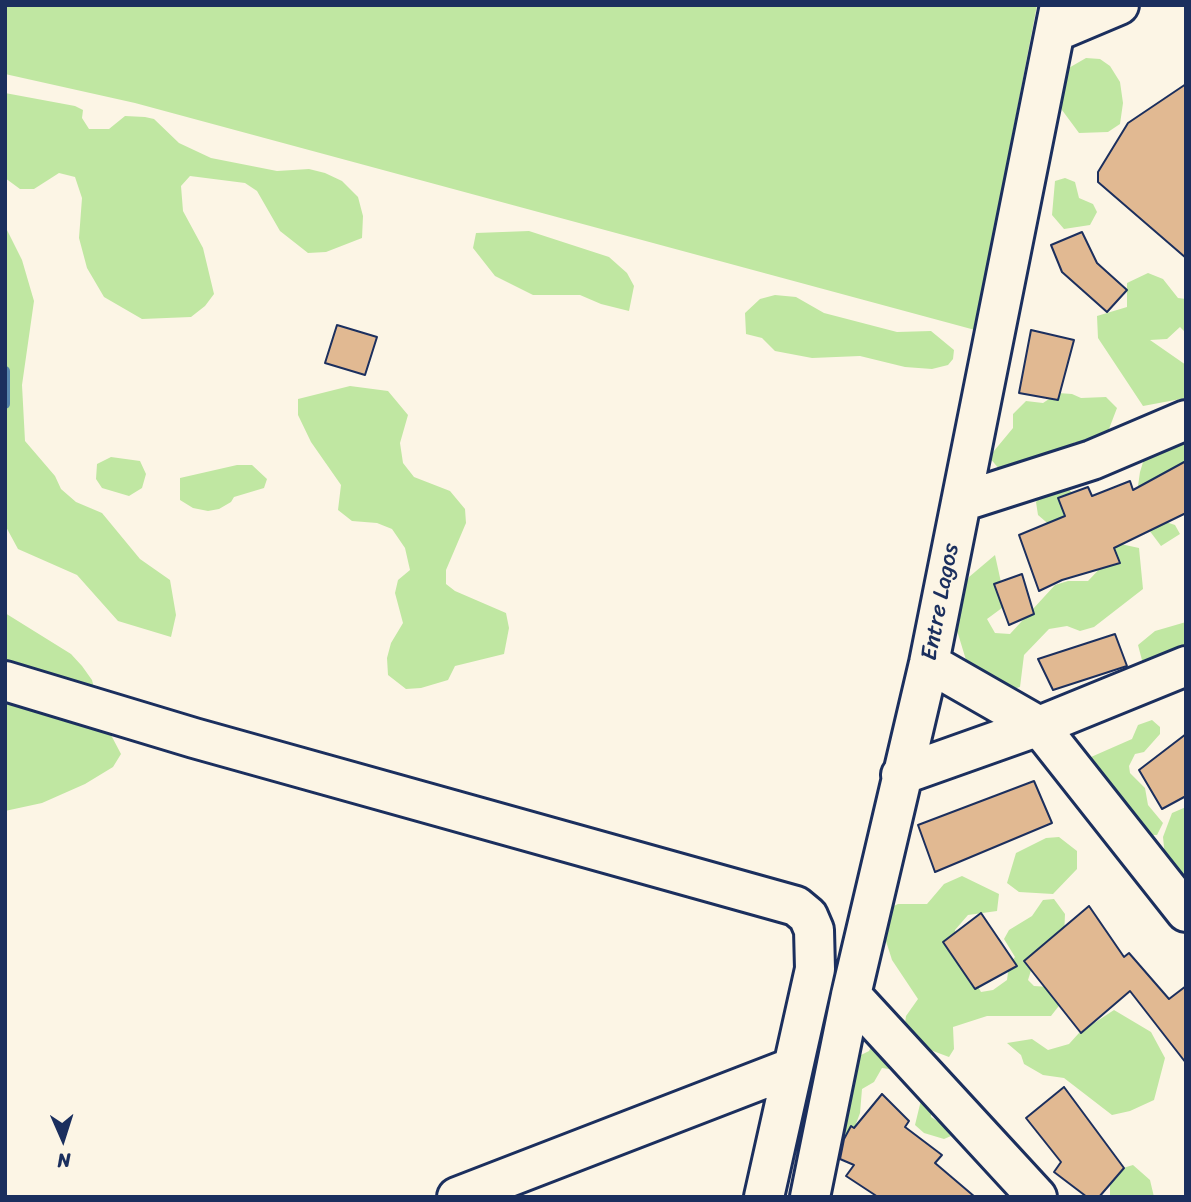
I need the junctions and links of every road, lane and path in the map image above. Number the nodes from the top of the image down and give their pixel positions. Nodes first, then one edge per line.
1 (1119, 5) edge
2 (1057, 19) edge
3 (1186, 420) edge
4 (961, 502) junction
5 (929, 663) junction
6 (1186, 666) edge
7 (13, 683) edge
8 (1039, 726) junction
9 (901, 775) junction
10 (1186, 912) edge
11 (850, 995) junction
12 (792, 1068) junction
13 (457, 1197) edge
14 (764, 1197) edge
15 (810, 1197) edge
16 (1037, 1197) edge

1 - 2 street
2 - 4 street, Entre Lagos
3 - 4 street
4 - 5 street, Entre Lagos
5 - 8 street
5 - 9 street, Entre Lagos
6 - 8 street
7 - 12 street
8 - 9 street
8 - 10 street
9 - 11 street, Entre Lagos
11 - 15 street, Entre Lagos
11 - 16 street
12 - 13 street
12 - 14 street

